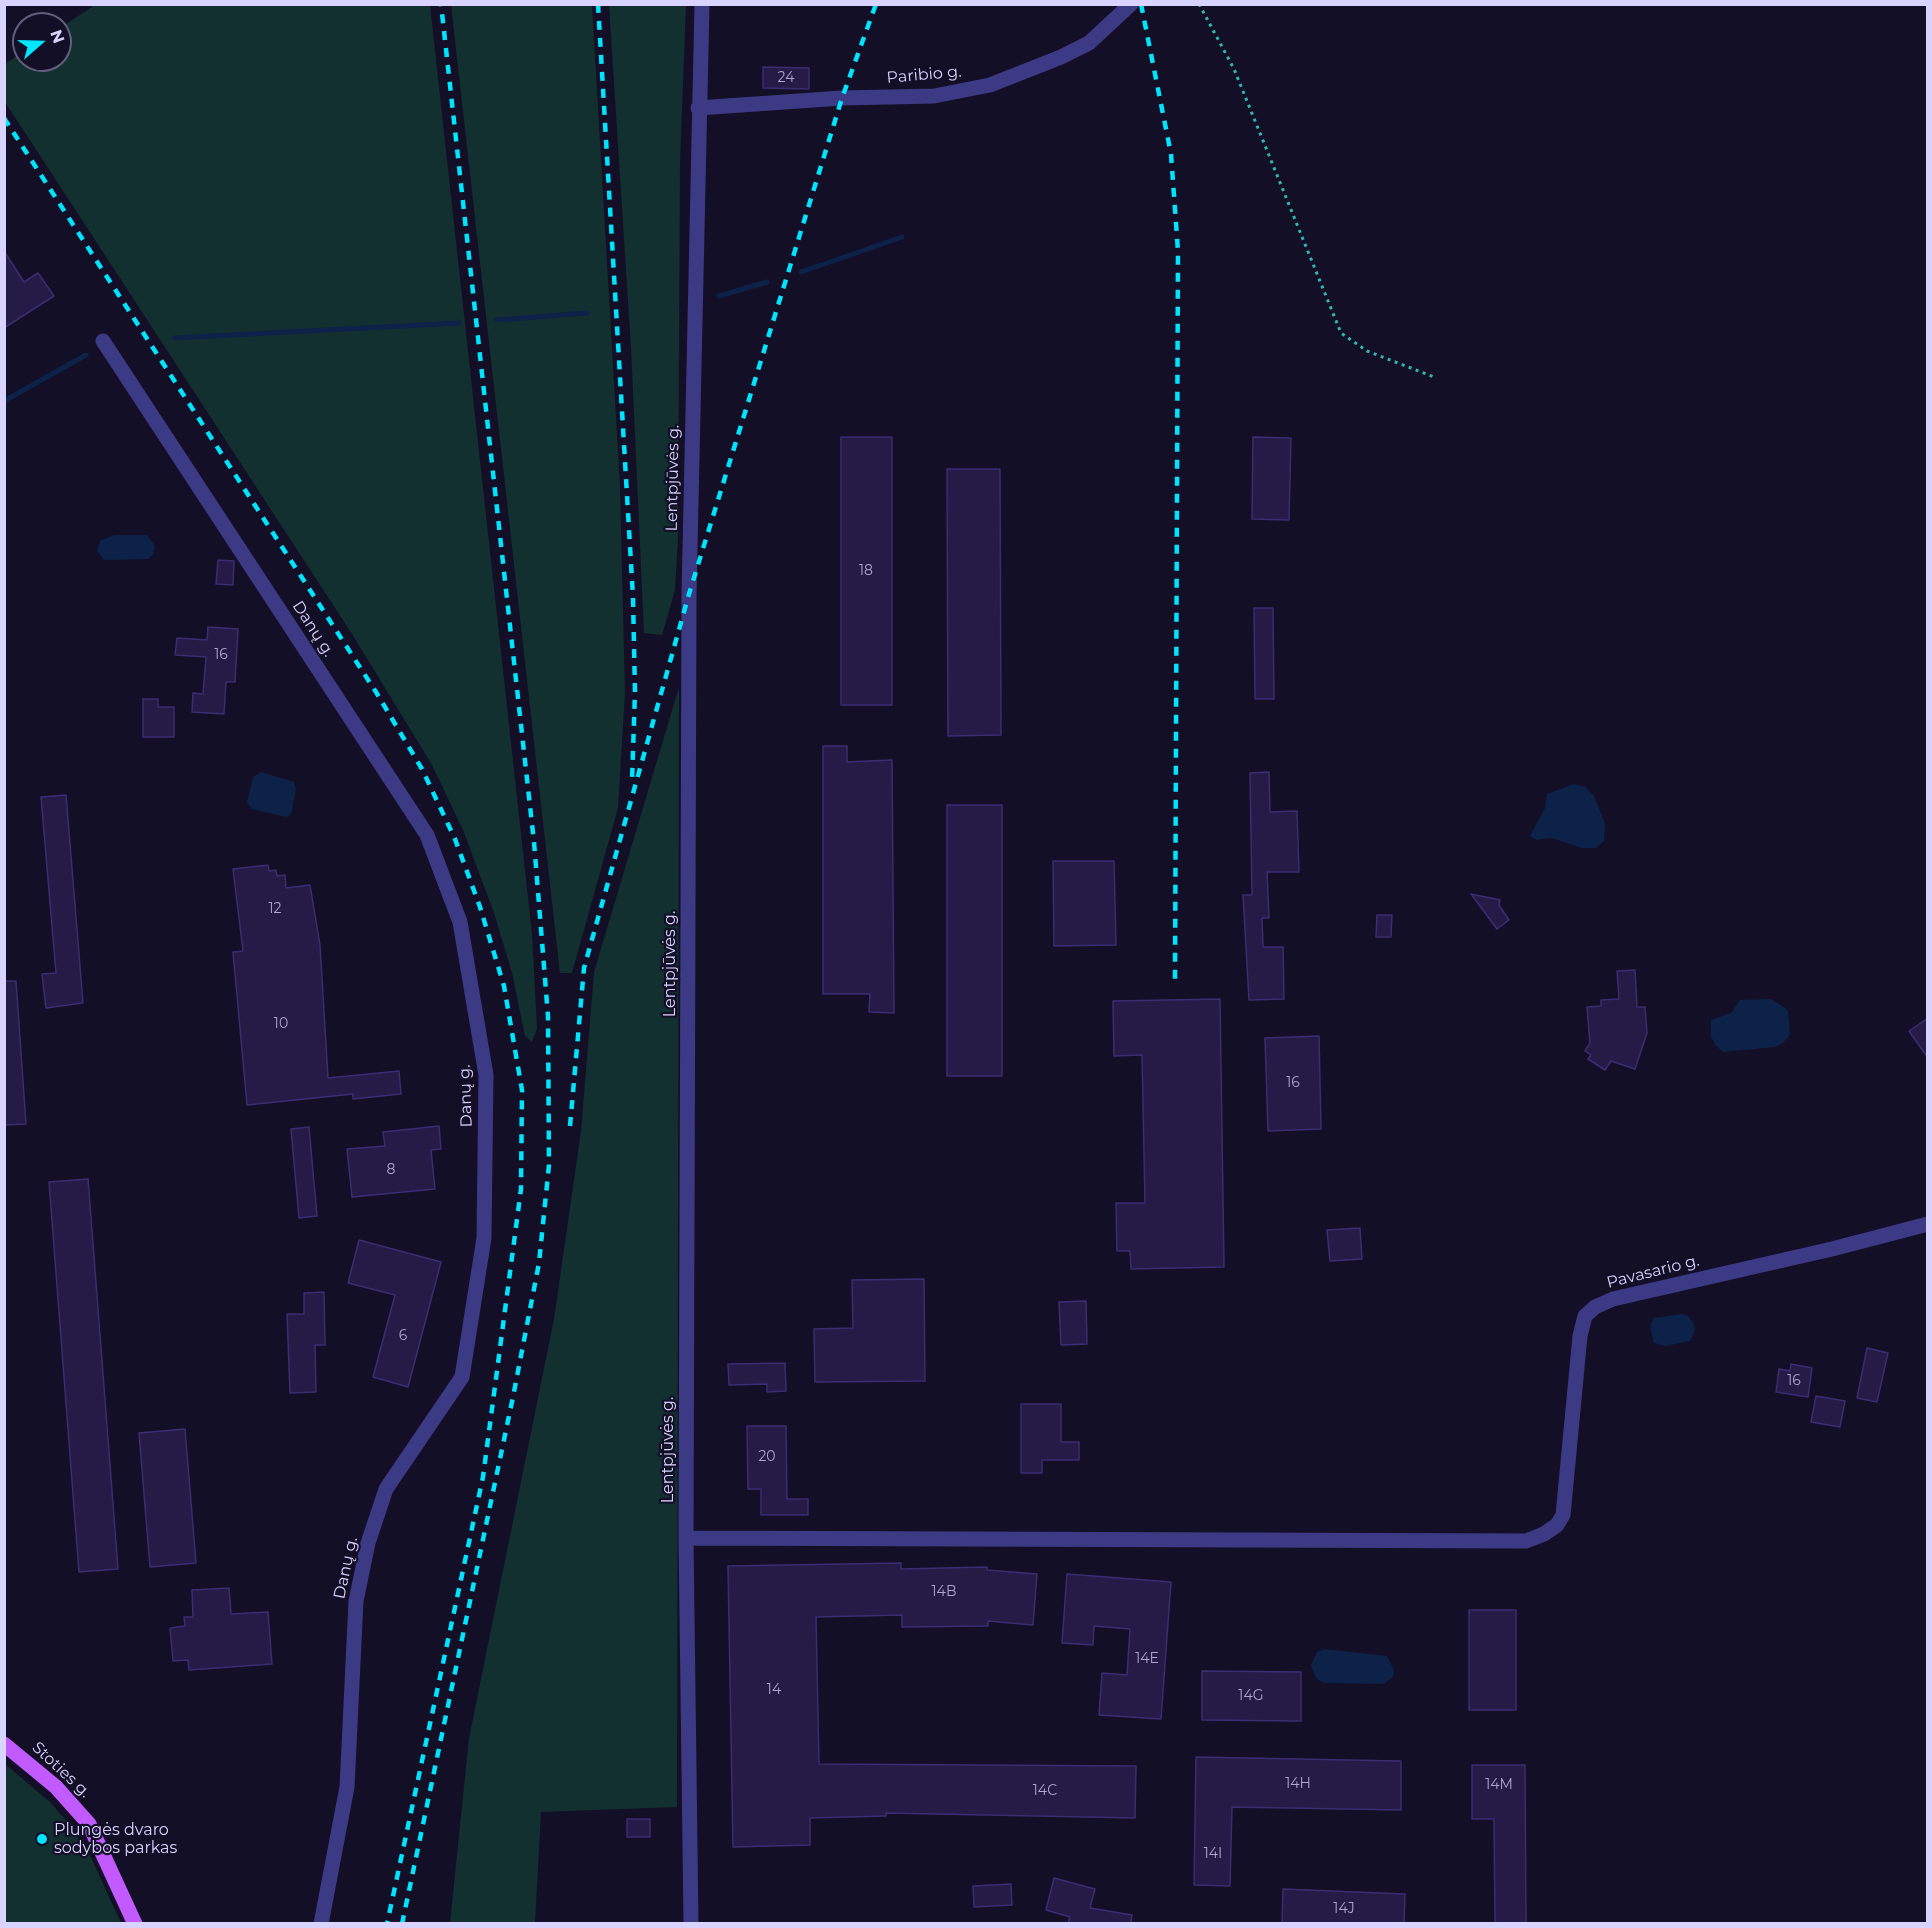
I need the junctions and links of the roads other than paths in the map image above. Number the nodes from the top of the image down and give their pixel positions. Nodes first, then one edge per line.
1 (702, 4) edge
2 (1131, 4) edge
3 (698, 108) junction
4 (103, 341) dead end
5 (1928, 1224) edge
6 (686, 1538) junction
7 (4, 1744) edge
8 (135, 1923) edge
9 (321, 1923) edge
10 (691, 1923) edge

1 - 3 street, Lentpjūvės g.
2 - 3 street, Paribio g.
3 - 6 street, Lentpjūvės g.
4 - 9 street, Danų g.
5 - 6 street, Pavasario g.
6 - 10 street, Lentpjūvės g.
7 - 8 main road, Stoties g.

